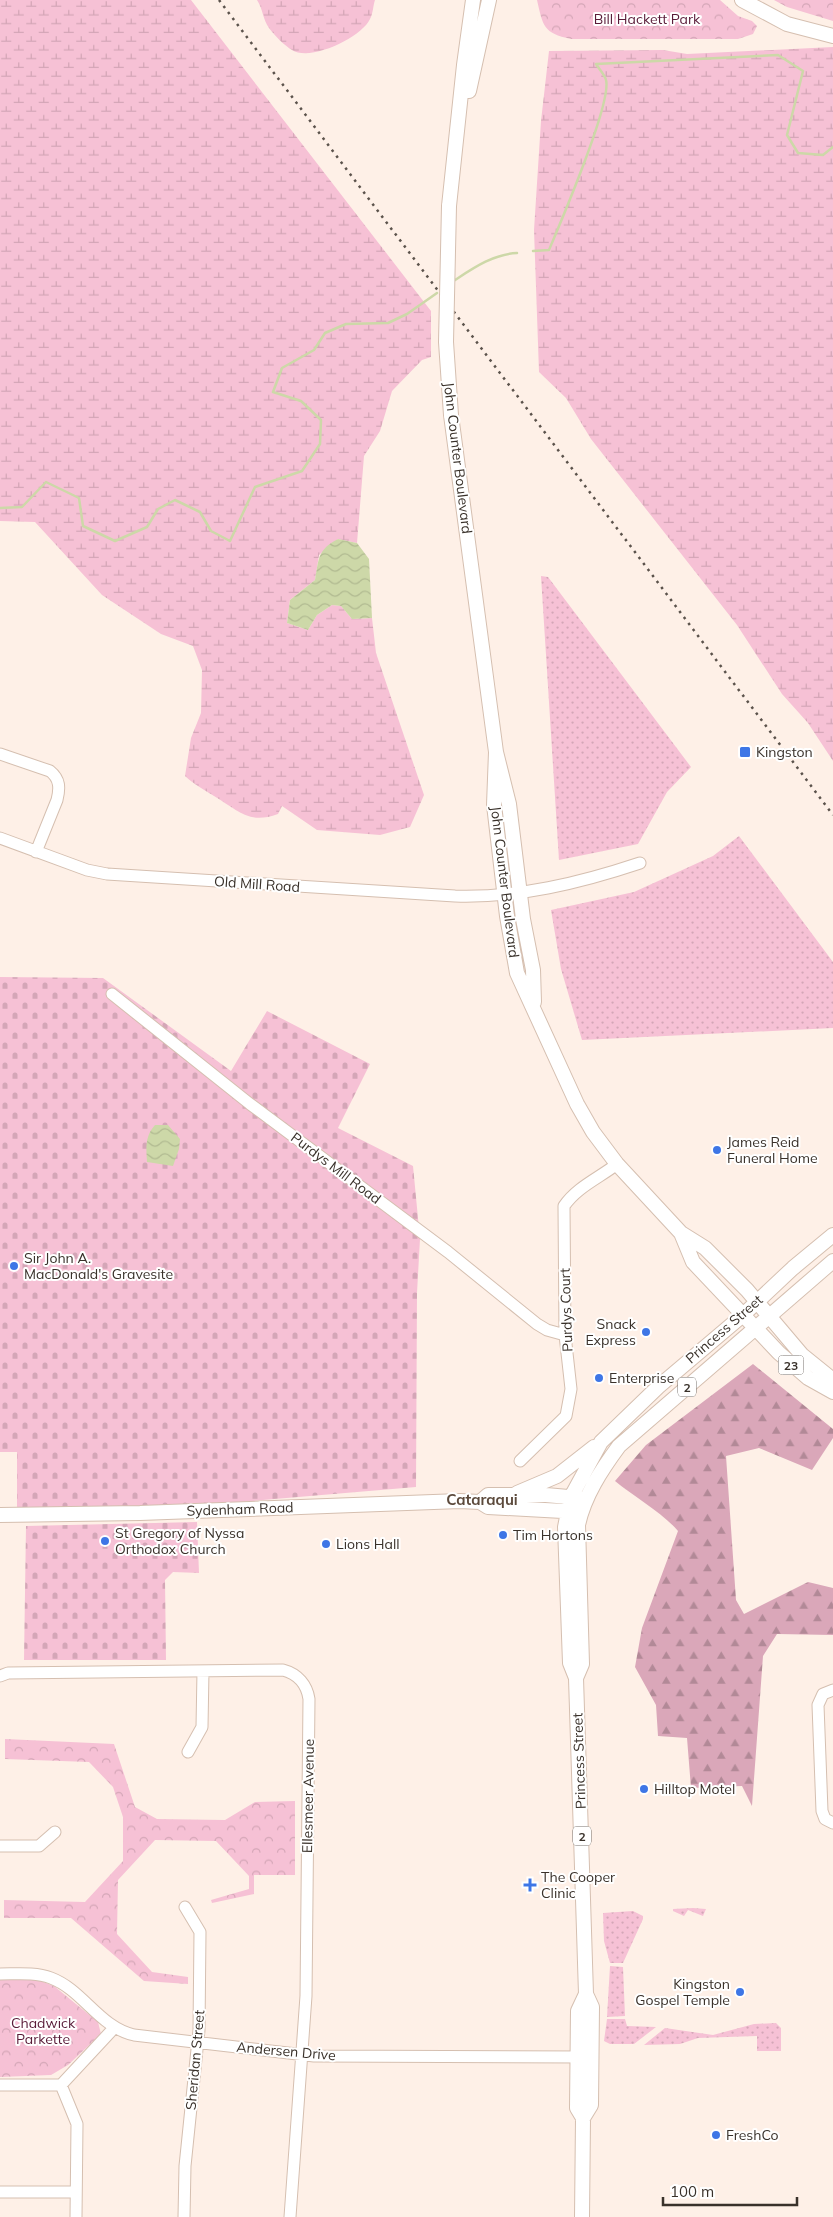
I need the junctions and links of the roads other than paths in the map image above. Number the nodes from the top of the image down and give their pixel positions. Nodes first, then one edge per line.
1 (473, 0) edge
2 (489, 0) edge
3 (742, 0) edge
4 (833, 36) edge
5 (454, 162) junction
6 (496, 752) junction
7 (0, 754) edge
8 (0, 838) edge
9 (36, 852) junction
10 (640, 863) dead end
11 (520, 892) junction
12 (504, 894) junction
13 (112, 994) dead end
14 (534, 1007) junction
15 (617, 1164) junction
16 (681, 1233) junction
17 (833, 1236) edge
18 (833, 1261) edge
19 (757, 1301) junction
20 (743, 1315) junction
21 (771, 1317) junction
22 (756, 1329) junction
23 (565, 1335) junction
24 (833, 1380) edge
25 (833, 1392) edge
26 (601, 1442) junction
27 (520, 1461) dead end
28 (511, 1495) junction
29 (571, 1496) junction
30 (480, 1502) junction
31 (578, 1508) junction
32 (0, 1514) edge
33 (203, 1671) junction
34 (0, 1676) edge
35 (833, 1690) edge
36 (188, 1752) dead end
37 (833, 1823) edge
38 (55, 1832) dead end
39 (0, 1846) edge
40 (185, 1907) dead end
41 (0, 1974) edge
42 (586, 1994) junction
43 (114, 2028) junction
44 (198, 2042) junction
45 (301, 2055) junction
46 (578, 2057) junction
47 (593, 2057) junction
48 (0, 2085) edge
49 (61, 2085) junction
50 (583, 2118) junction
51 (0, 2192) edge
52 (76, 2192) junction
53 (76, 2217) edge
54 (184, 2217) edge
55 (290, 2217) edge
56 (582, 2217) edge

1 - 5 main road, John Counter Boulevard
2 - 5 main road, John Counter Boulevard
3 - 4 main road
5 - 6 main road, John Counter Boulevard, bridge
6 - 11 main road, John Counter Boulevard
6 - 12 main road, John Counter Boulevard
7 - 9 street
8 - 9 street, Old Mill Road
9 - 12 street, Old Mill Road
10 - 11 street, Old Mill Road
11 - 12 street, Old Mill Road
11 - 14 main road, John Counter Boulevard
12 - 14 main road, John Counter Boulevard
13 - 23 street, Purdys Mill Road
14 - 15 main road, John Counter Boulevard
15 - 16 main road, John Counter Boulevard
15 - 23 street, Purdys Court
16 - 19 main road, John Counter Boulevard
16 - 20 main road, John Counter Boulevard
17 - 19 main road, Princess Street / 2
18 - 21 main road, Princess Street / 2
19 - 20 main road, Princess Street / 2
19 - 21 main road, John Counter Boulevard
20 - 22 main road, 23
20 - 26 main road, Princess Street / 2
21 - 22 main road, Princess Street / 2
21 - 24 main road, 23
22 - 25 main road, 23
22 - 31 main road, Princess Street / 2
23 - 27 street, Purdys Court
26 - 28 main road
26 - 29 main road, Princess Street / 2
28 - 29 main road, Sydenham Road
28 - 30 main road, Sydenham Road
29 - 31 main road, Princess Street / 2
30 - 31 main road, Sydenham Road
30 - 32 main road, Sydenham Road
31 - 42 main road, Princess Street / 2
33 - 34 street, Ellesmeer Avenue
33 - 36 street
33 - 45 street, Ellesmeer Avenue
35 - 37 street
38 - 39 street
40 - 44 street, Sheridan Street
41 - 43 street, Andersen Drive
42 - 46 main road, Princess Street / 2
42 - 47 main road, Princess Street / 2
43 - 44 street, Andersen Drive
43 - 49 street
44 - 45 street, Andersen Drive
44 - 54 street, Sheridan Street
45 - 46 street, Andersen Drive
45 - 55 street, Ellesmeer Avenue
46 - 47 street, Andersen Drive
46 - 50 main road, Princess Street / 2
47 - 50 main road, Princess Street / 2
48 - 49 street
49 - 52 street
50 - 56 main road, Princess Street / 2
51 - 52 street
52 - 53 street

